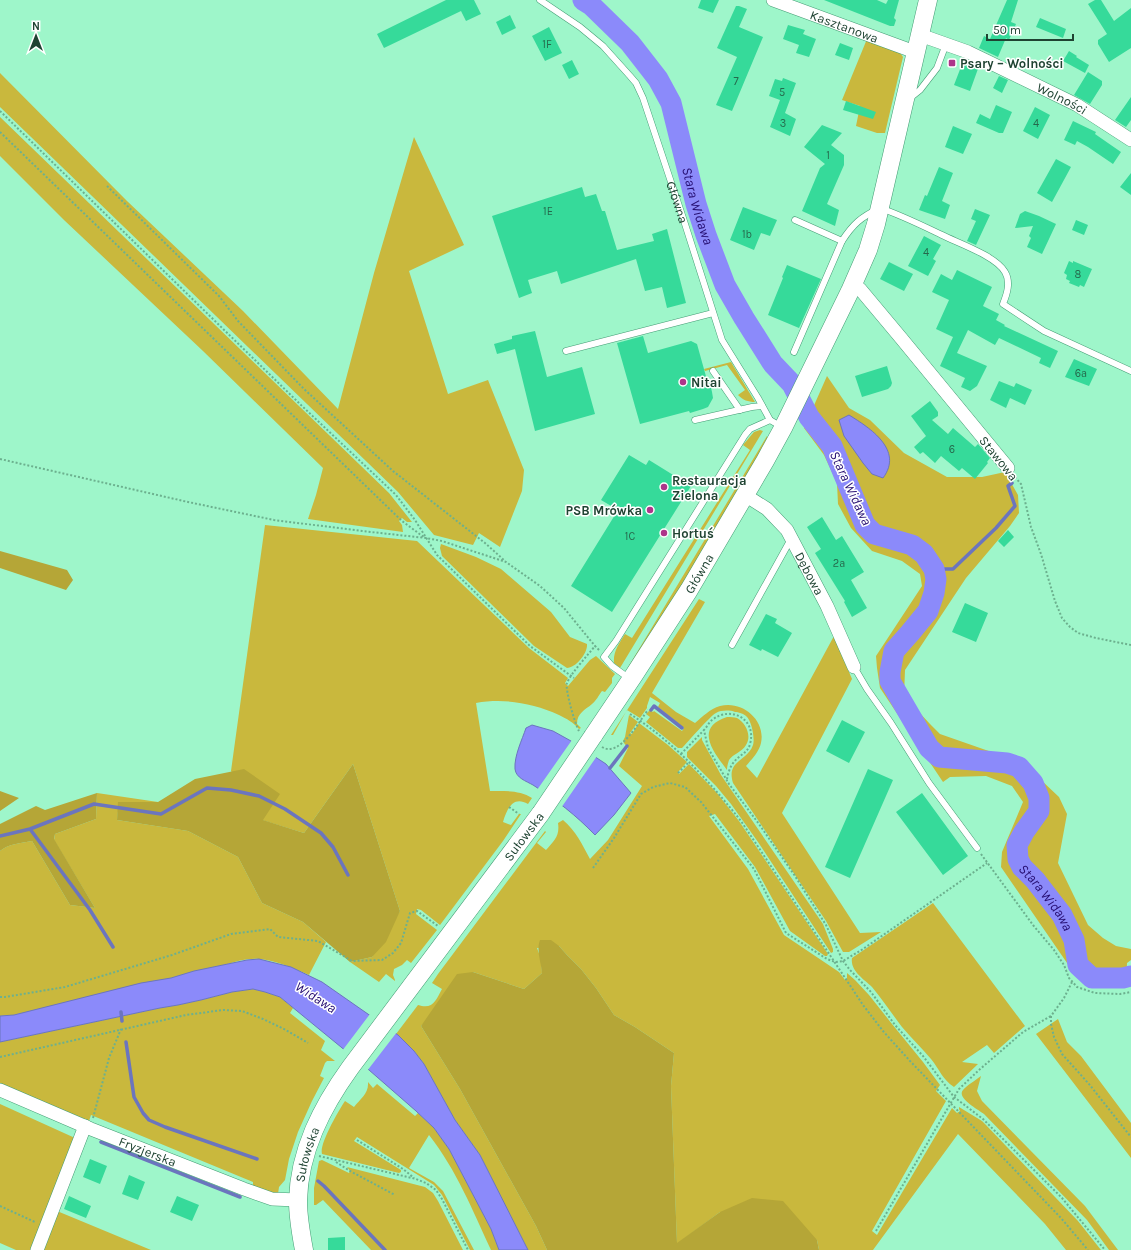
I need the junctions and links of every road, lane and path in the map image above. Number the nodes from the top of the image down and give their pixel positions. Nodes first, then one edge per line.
1 (540, 0) edge
2 (773, 0) edge
3 (928, 0) edge
4 (920, 35) junction
5 (946, 44) junction
6 (915, 52) junction
7 (904, 103) junction
8 (0, 112) edge
9 (0, 132) edge
10 (1131, 140) edge
11 (107, 186) dead end
12 (880, 208) junction
13 (795, 220) dead end
14 (842, 241) junction
15 (851, 288) junction
16 (714, 313) junction
17 (566, 351) dead end
18 (794, 352) dead end
19 (1131, 371) edge
20 (713, 372) dead end
21 (762, 406) junction
22 (740, 410) junction
23 (695, 420) dead end
24 (781, 420) junction
25 (0, 459) edge
26 (1008, 468) joint
27 (745, 495) junction
28 (791, 537) junction
29 (426, 538) junction
30 (506, 562) junction
31 (732, 645) dead end
32 (1131, 645) edge
33 (595, 646) junction
34 (604, 657) junction
35 (854, 667) joint
36 (571, 676) junction
37 (574, 678) dead end
38 (633, 678) junction
39 (648, 710) dead end
40 (630, 714) dead end
41 (640, 720) junction
42 (704, 730) junction
43 (592, 738) junction
44 (682, 754) junction
45 (689, 762) junction
46 (678, 773) dead end
47 (727, 779) junction
48 (509, 807) dead end
49 (518, 814) dead end
50 (977, 848) joint
51 (987, 862) junction
52 (593, 868) dead end
53 (450, 934) junction
54 (843, 961) junction
55 (835, 962) junction
56 (1072, 982) junction
57 (1131, 992) edge
58 (0, 997) edge
59 (1052, 1016) junction
60 (122, 1029) junction
61 (308, 1043) dead end
62 (0, 1057) edge
63 (0, 1090) edge
64 (954, 1097) junction
65 (951, 1103) junction
66 (88, 1128) junction
67 (1131, 1137) edge
68 (357, 1140) dead end
69 (317, 1156) dead end
70 (334, 1160) junction
71 (416, 1179) junction
72 (394, 1195) dead end
73 (298, 1200) junction
74 (0, 1206) edge
75 (46, 1227) junction
76 (876, 1231) dead end
77 (37, 1250) edge
78 (304, 1250) edge
79 (468, 1250) edge
80 (1088, 1250) edge
81 (1105, 1250) edge

1 - 16 lane, Główna
2 - 6 street, Kasztanowa
3 - 4 main road, Główna
4 - 5 street, Wolności
4 - 6 main road, Główna
5 - 7 lane
5 - 10 street, Wolności
6 - 7 main road, Główna
7 - 12 main road, Główna
8 - 29 path
9 - 29 path
11 - 30 path
12 - 14 lane
12 - 15 main road, Główna
12 - 19 lane
13 - 14 lane
14 - 18 lane
15 - 24 main road, Główna
15 - 26 street, Stawowa
16 - 17 lane
16 - 21 lane, Główna
20 - 22 lane
21 - 22 lane
21 - 24 lane, Główna
22 - 23 lane
24 - 27 main road, Główna
24 - 34 lane
25 - 29 path
26 - 32 path, Stawowa
27 - 28 street, Dębowa
27 - 38 main road, Główna
28 - 31 lane
28 - 35 street, Dębowa
29 - 30 path
29 - 36 path
30 - 33 path
33 - 34 path
33 - 36 path
34 - 38 lane
35 - 50 lane
36 - 37 path
36 - 43 path
38 - 43 main road, Sułowska
39 - 41 path
40 - 41 path
41 - 43 path
41 - 44 path
42 - 44 path
42 - 47 path
42 - 47 path
43 - 53 main road, Sułowska, bridge
44 - 45 path
45 - 46 path
45 - 55 path
47 - 54 path
48 - 49 path
50 - 51 path
51 - 54 path
51 - 56 path
52 - 55 path
53 - 58 path
53 - 73 main road, Sułowska
54 - 55 path
54 - 64 path
55 - 65 path
56 - 57 path
56 - 59 path
59 - 64 path
59 - 67 path
60 - 61 path
60 - 62 path
60 - 66 path
63 - 66 street, Fryzjerska
64 - 65 path
64 - 81 path
65 - 76 path
65 - 80 path
66 - 73 street, Fryzjerska
66 - 75 street
68 - 71 path
69 - 70 path
70 - 71 path
70 - 72 path
71 - 79 path
73 - 78 main road, Sułowska
74 - 75 path
75 - 77 street

